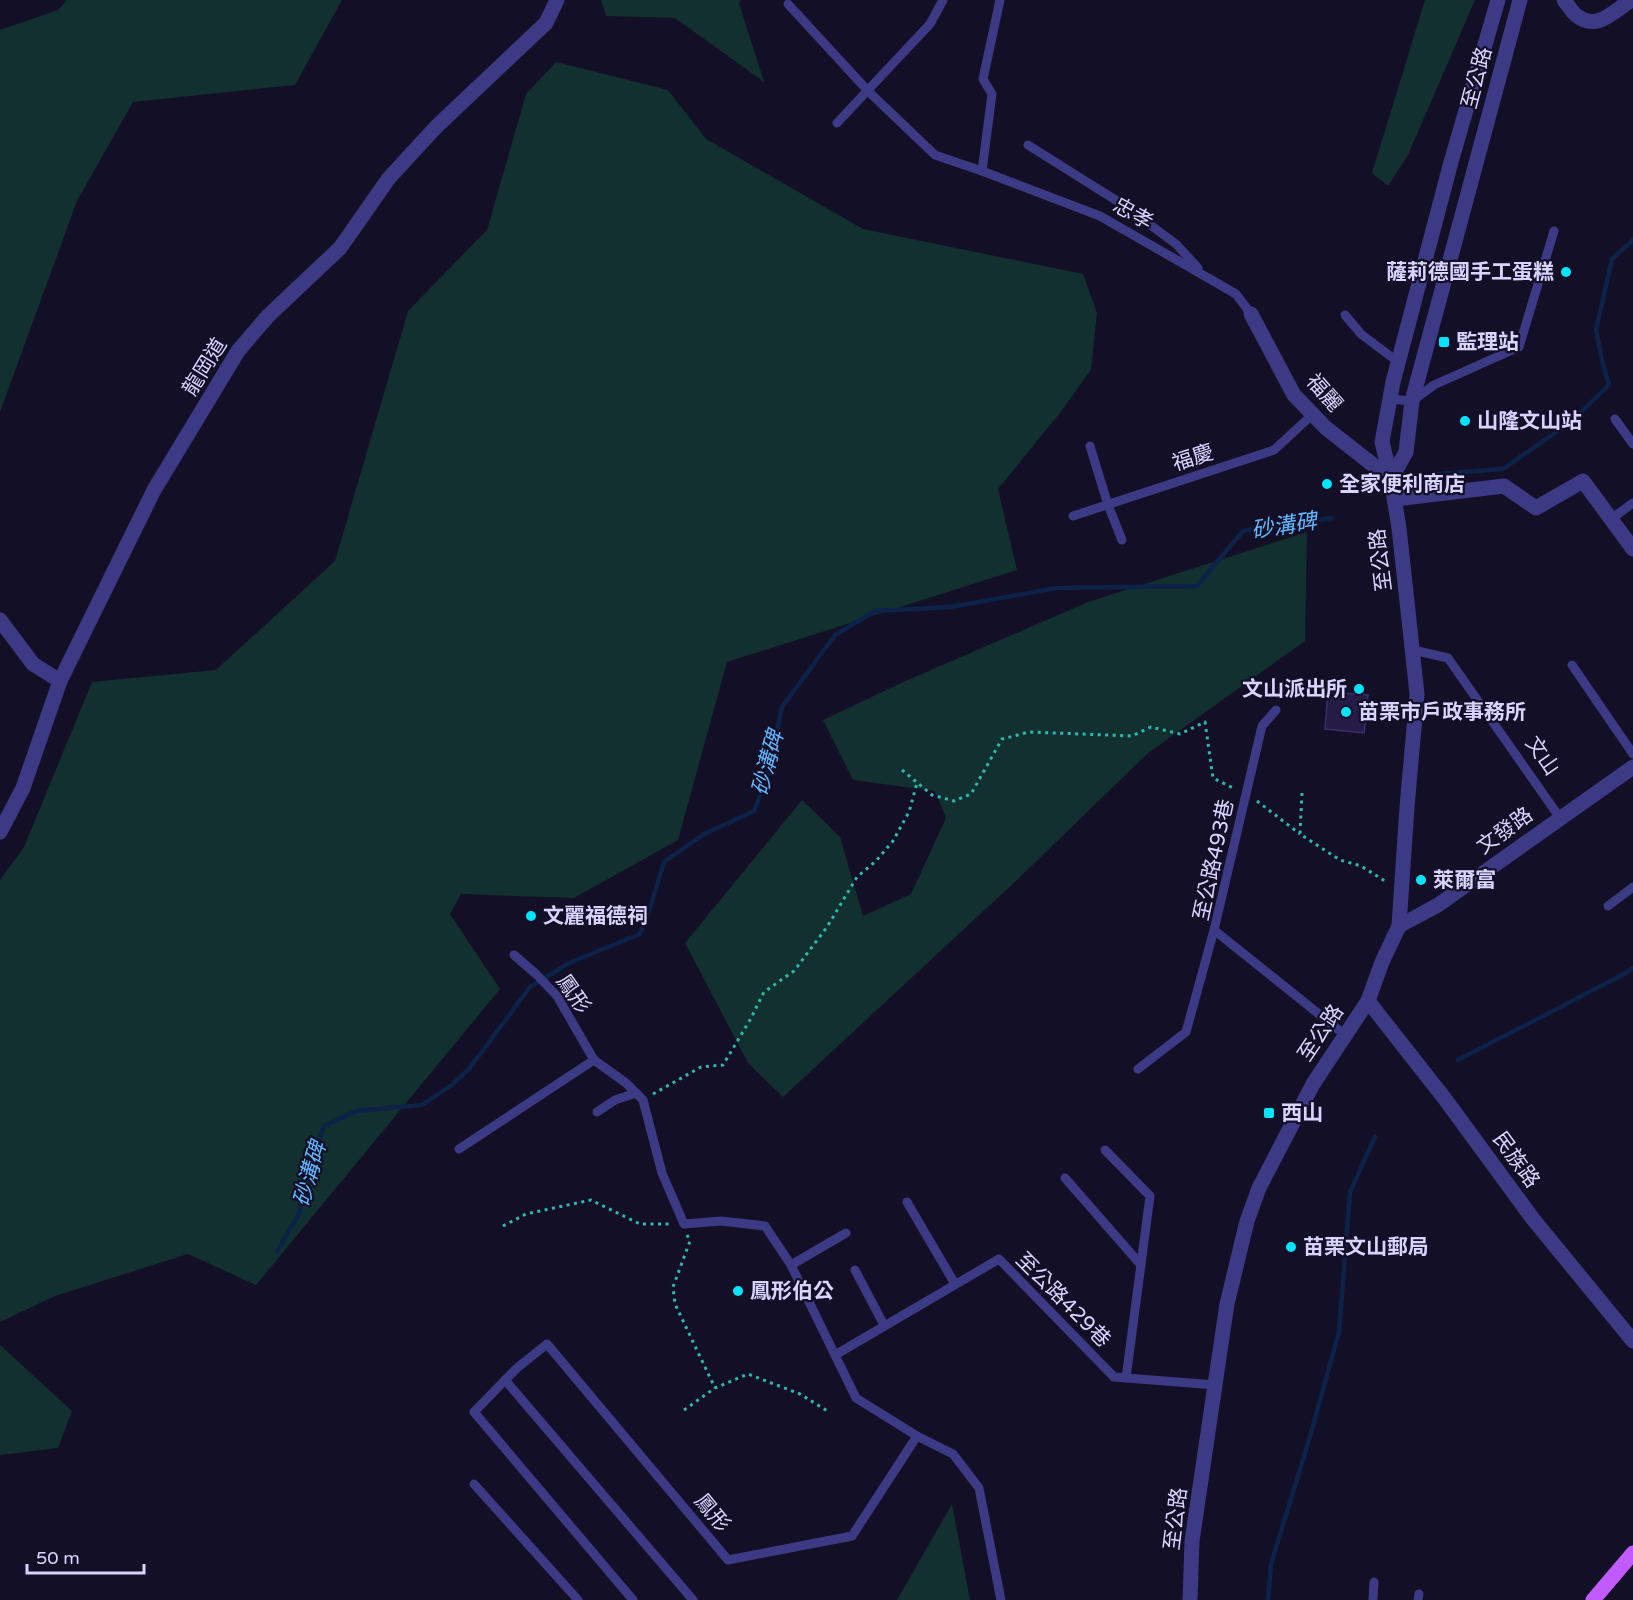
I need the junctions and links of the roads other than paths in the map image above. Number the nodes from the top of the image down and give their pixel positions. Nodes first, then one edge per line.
1 (557, 0) edge
2 (943, 0) edge
3 (1000, 0) edge
4 (1498, 0) edge
5 (1520, 0) edge
6 (1564, 0) edge
7 (1629, 1) edge
8 (788, 4) dead end
9 (1479, 67) junction
10 (1501, 72) junction
11 (868, 91) junction
12 (837, 123) dead end
13 (1028, 145) dead end
14 (982, 171) junction
15 (1554, 231) dead end
16 (1204, 275) junction
17 (1251, 314) joint
18 (1345, 315) dead end
19 (1398, 362) junction
20 (1390, 399) junction
21 (1412, 401) junction
22 (1313, 414) junction
23 (1615, 419) dead end
24 (1633, 444) edge
25 (1090, 446) dead end
26 (1391, 479) junction
27 (1395, 499) junction
28 (1633, 503) edge
29 (1108, 505) junction
30 (1074, 516) dead end
31 (1611, 519) junction
32 (1122, 540) dead end
33 (1633, 549) edge
34 (0, 620) edge
35 (1413, 650) junction
36 (1572, 665) dead end
37 (60, 681) junction
38 (1276, 710) dead end
39 (1632, 765) edge
40 (1560, 818) junction
41 (0, 832) edge
42 (1633, 887) edge
43 (1608, 906) dead end
44 (1399, 926) junction
45 (1214, 930) junction
46 (514, 955) dead end
47 (1368, 1001) junction
48 (1345, 1035) junction
49 (594, 1060) junction
50 (1138, 1069) dead end
51 (640, 1096) junction
52 (597, 1112) dead end
53 (459, 1149) dead end
54 (1105, 1150) dead end
55 (1065, 1178) dead end
56 (907, 1202) dead end
57 (846, 1233) dead end
58 (791, 1265) junction
59 (1141, 1265) junction
60 (855, 1270) dead end
61 (956, 1284) junction
62 (884, 1325) junction
63 (1633, 1341) edge
64 (835, 1355) junction
65 (1126, 1378) junction
66 (505, 1380) junction
67 (1215, 1385) junction
68 (917, 1436) junction
69 (474, 1484) dead end
70 (1633, 1554) edge
71 (1374, 1582) dead end
72 (578, 1600) edge
73 (633, 1600) edge
74 (693, 1600) edge
75 (1001, 1600) edge
76 (1191, 1600) edge
77 (1372, 1600) edge
78 (1593, 1600) edge

1 - 37 street, 龍岡道
2 - 11 lane
3 - 14 lane
4 - 9 street, 至公路
5 - 10 street, 至公路
6 - 7 street
8 - 11 lane, 忠孝
9 - 10 street
9 - 19 street, 至公路
10 - 21 street, 至公路
11 - 12 lane
11 - 14 lane, 忠孝
13 - 16 lane
14 - 16 lane, 忠孝
15 - 21 lane
16 - 17 lane, 忠孝
17 - 22 street, 福麗
18 - 19 lane
19 - 20 street, 至公路
20 - 21 lane
20 - 26 street, 至公路
21 - 26 street, 至公路
22 - 26 street, 福麗
22 - 29 lane, 福慶
23 - 24 lane
25 - 29 lane
26 - 27 street, 至公路
27 - 31 street
27 - 35 street, 至公路
28 - 31 lane
29 - 30 lane, 福慶
29 - 32 lane
31 - 33 street
34 - 37 street
35 - 40 lane, 文山
35 - 44 street, 至公路
36 - 39 lane
37 - 41 street, 龍岡道
38 - 45 lane, 至公路493巷
39 - 40 street, 文發路
40 - 44 street, 文發路
42 - 43 lane
44 - 47 street, 至公路
45 - 48 lane, 至公路493巷
45 - 50 lane
46 - 49 lane, 鳳形
47 - 48 street, 至公路
47 - 63 street, 民族路
48 - 67 street, 至公路
49 - 51 lane, 鳳形
49 - 53 lane
51 - 52 lane
51 - 58 lane
54 - 59 lane
55 - 59 lane
56 - 61 lane
57 - 58 lane
58 - 64 lane
59 - 65 lane
60 - 62 lane
61 - 62 lane, 至公路429巷
61 - 65 lane, 至公路429巷
62 - 64 lane, 至公路429巷
64 - 68 lane
65 - 67 lane, 至公路429巷
66 - 68 lane, 鳳形
66 - 73 lane, 鳳形
66 - 74 lane
67 - 76 street, 至公路
68 - 75 lane
69 - 72 lane
70 - 78 main road
71 - 77 lane

